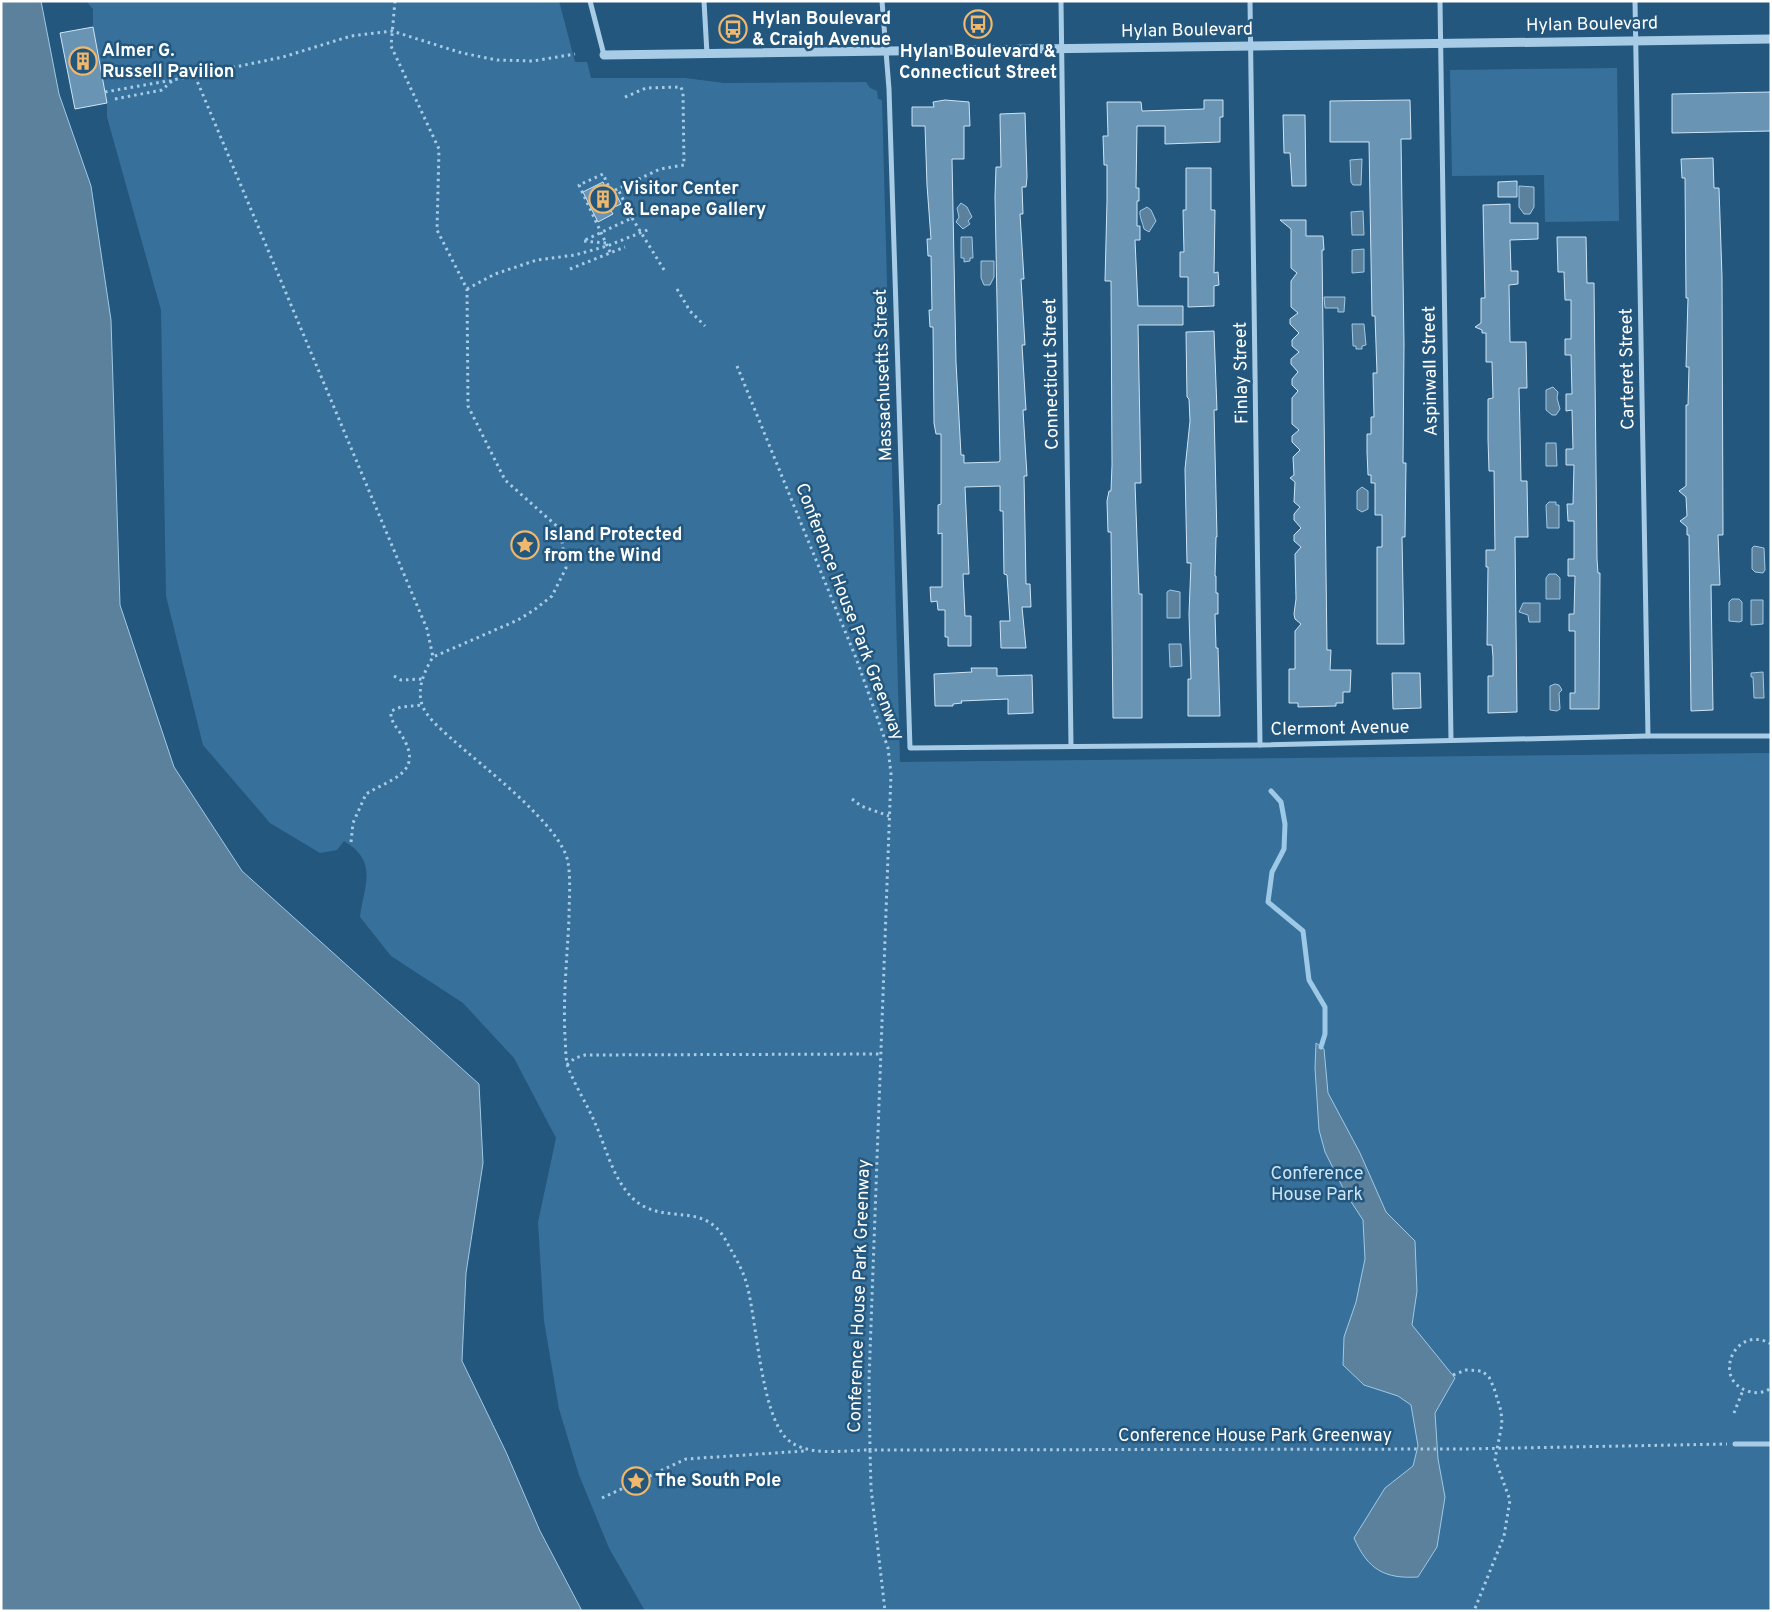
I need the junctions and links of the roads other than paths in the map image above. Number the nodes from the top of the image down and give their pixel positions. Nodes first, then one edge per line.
1 (590, 1) edge
2 (704, 1) edge
3 (882, 1) edge
4 (1061, 1) edge
5 (1250, 1) edge
6 (1440, 1) edge
7 (1635, 1) edge
8 (1771, 39) edge
9 (1636, 41) junction
10 (1440, 44) junction
11 (1251, 46) junction
12 (1061, 49) junction
13 (886, 51) junction
14 (604, 55) joint
15 (707, 55) junction
16 (1648, 736) junction
17 (1771, 736) edge
18 (1451, 740) junction
19 (1260, 745) junction
20 (1071, 746) junction
21 (910, 748) joint
22 (1735, 1444) road end
23 (1771, 1444) edge

1 - 14 street
2 - 15 street
3 - 13 street, Massachusetts Street
4 - 12 street, Connecticut Street
5 - 11 street, Finlay Street
6 - 10 street, Aspinwall Street
7 - 9 street, Carteret Street
8 - 9 street, Hylan Boulevard
9 - 10 street, Hylan Boulevard
9 - 16 street, Carteret Street
10 - 11 street, Hylan Boulevard
10 - 18 street, Aspinwall Street
11 - 12 street, Hylan Boulevard
11 - 19 street, Finlay Street
12 - 13 street, Hylan Boulevard
12 - 20 street, Connecticut Street
13 - 15 street, Hylan Boulevard
13 - 21 street, Massachusetts Street
14 - 15 street, Hylan Boulevard
16 - 17 street, Clermont Avenue
16 - 18 street, Clermont Avenue
18 - 19 street, Clermont Avenue
19 - 20 street, Clermont Avenue
20 - 21 street, Clermont Avenue
22 - 23 street

